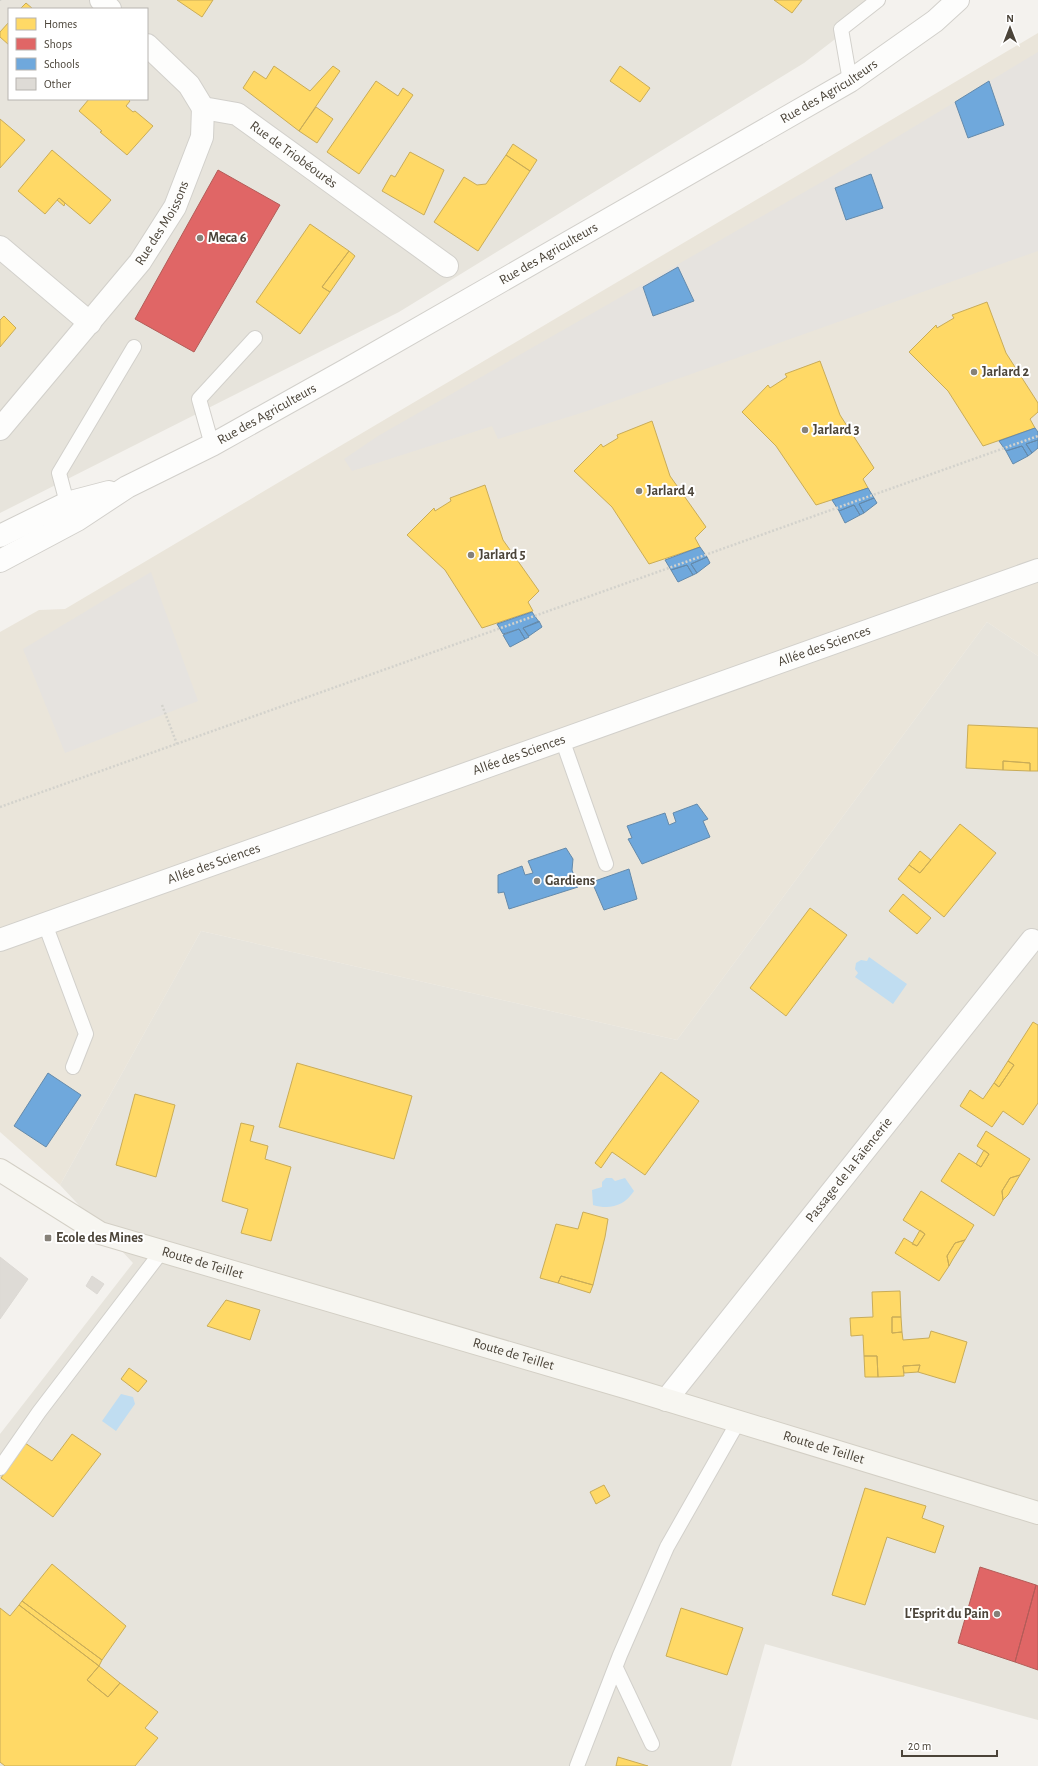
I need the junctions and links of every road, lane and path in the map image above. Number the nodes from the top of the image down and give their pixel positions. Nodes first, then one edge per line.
1 (101, 0) edge
2 (878, 0) edge
3 (958, 0) edge
4 (109, 8) edge
5 (148, 46) edge
6 (850, 81) junction
7 (203, 108) junction
8 (0, 247) edge
9 (447, 266) dead end
10 (90, 324) junction
11 (255, 338) dead end
12 (134, 347) dead end
13 (0, 429) edge
14 (1038, 436) edge
15 (212, 445) junction
16 (72, 512) junction
17 (1, 534) edge
18 (6, 558) edge
19 (1038, 570) edge
20 (162, 705) dead end
21 (562, 739) junction
22 (177, 744) junction
23 (0, 807) edge
24 (606, 864) dead end
25 (45, 924) junction
26 (0, 940) edge
27 (1032, 940) dead end
28 (73, 1067) dead end
29 (0, 1170) edge
30 (162, 1252) junction
31 (666, 1400) junction
32 (738, 1422) junction
33 (0, 1468) edge
34 (1038, 1513) edge
35 (616, 1668) junction
36 (652, 1744) dead end
37 (577, 1766) edge

1 - 4 street
2 - 6 lane
3 - 6 street, Rue des Agriculteurs
5 - 7 street
6 - 15 street, Rue des Agriculteurs
7 - 9 street, Rue de Triobéourès
7 - 10 street, Rue des Moissons
8 - 10 street
10 - 13 street, Rue des Moissons
11 - 15 lane
12 - 16 lane
14 - 22 path
15 - 16 street, Rue des Agriculteurs
16 - 17 street, Rue des Agriculteurs
16 - 18 street, Rue des Agriculteurs
17 - 18 street
19 - 21 street, Allée des Sciences
20 - 22 path
21 - 24 lane
21 - 25 street, Allée des Sciences
22 - 23 path
25 - 26 street, Allée des Sciences
25 - 28 lane
27 - 31 street, Passage de la Faïencerie
29 - 30 main road, Route de Teillet
30 - 31 main road, Route de Teillet
30 - 33 lane
31 - 32 main road, Route de Teillet
32 - 34 main road, Route de Teillet
32 - 35 lane
35 - 36 lane
35 - 37 lane

